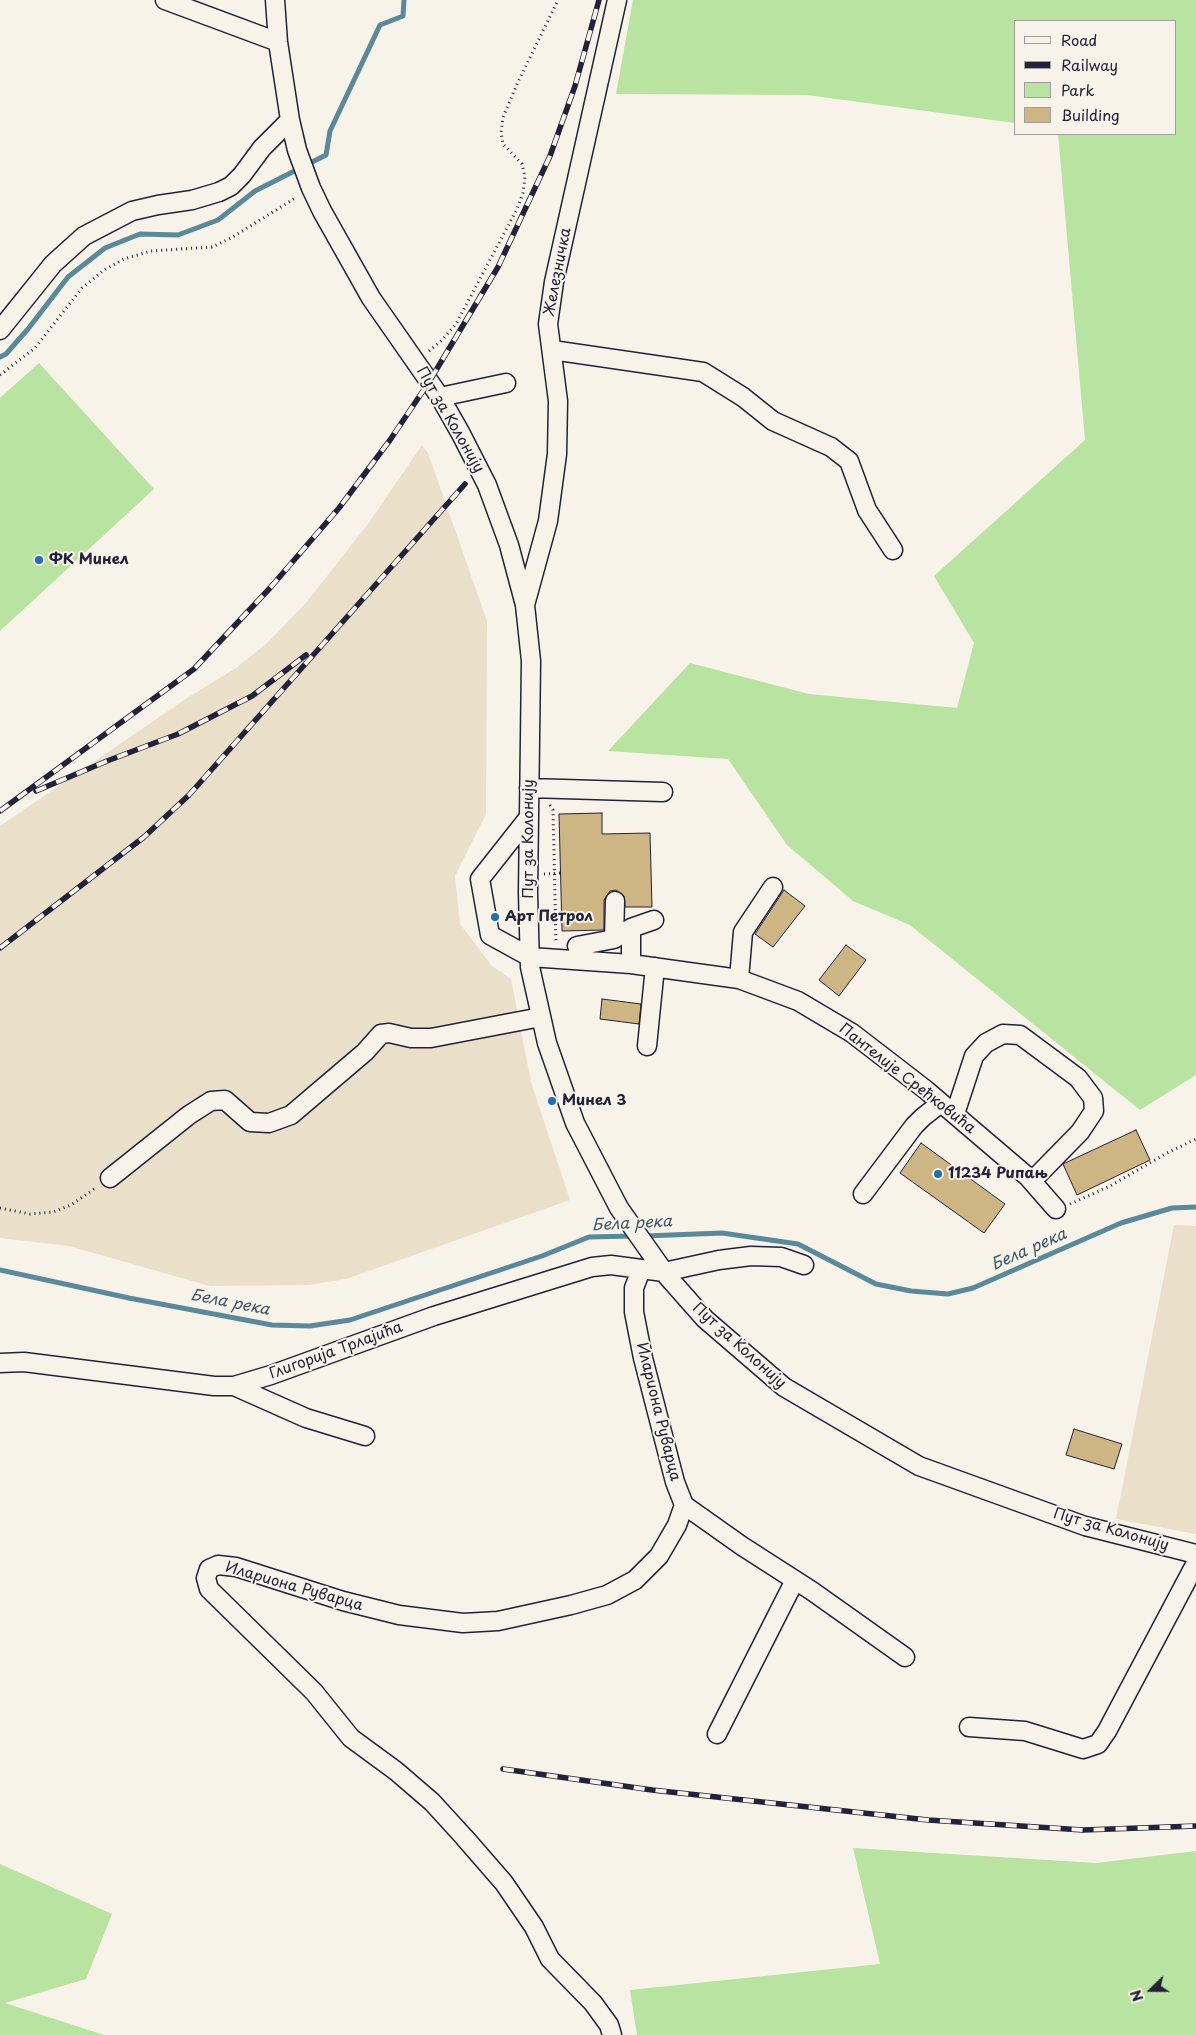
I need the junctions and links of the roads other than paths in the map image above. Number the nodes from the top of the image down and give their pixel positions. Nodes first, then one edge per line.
1 (165, 0) edge
2 (275, 0) edge
3 (617, 0) edge
4 (278, 42) junction
5 (290, 120) junction
6 (0, 330) edge
7 (552, 350) junction
8 (506, 383) dead end
9 (440, 397) junction
10 (893, 550) dead end
11 (524, 605) junction
12 (529, 788) junction
13 (663, 792) dead end
14 (529, 816) junction
15 (773, 887) dead end
16 (615, 901) dead end
17 (654, 920) dead end
18 (632, 928) junction
19 (614, 939) junction
20 (577, 946) dead end
21 (530, 957) junction
22 (631, 964) junction
23 (655, 967) junction
24 (739, 979) junction
25 (541, 1017) junction
26 (647, 1046) dead end
27 (948, 1109) junction
28 (110, 1178) road end
29 (1032, 1181) junction
30 (863, 1194) dead end
31 (1056, 1209) road end
32 (804, 1264) dead end
33 (641, 1270) junction
34 (664, 1272) junction
35 (0, 1363) edge
36 (234, 1386) junction
37 (365, 1436) dead end
38 (684, 1505) junction
39 (1196, 1554) edge
40 (1196, 1563) edge
41 (796, 1580) junction
42 (905, 1656) dead end
43 (969, 1727) dead end
44 (717, 1734) dead end
45 (612, 2035) edge

1 - 4 street
2 - 4 street, Пут за Колонију
3 - 7 street, Железничка
4 - 5 street, Пут за Колонију
5 - 6 street
5 - 9 street, Пут за Колонију
7 - 10 street
7 - 11 street, Железничка
8 - 9 street
9 - 11 street, Пут за Колонију
11 - 12 street, Пут за Колонију
12 - 13 street
12 - 14 street, Пут за Колонију
14 - 21 street, Пут за Колонију
14 - 21 street
15 - 24 street
16 - 19 street
17 - 18 street
18 - 19 street
18 - 22 street
19 - 20 street
21 - 22 street, Пантелије Срећковића
21 - 25 street, Пут за Колонију
22 - 23 street, Пантелије Срећковића
23 - 24 street, Пантелије Срећковића
23 - 26 street
24 - 27 street, Пантелије Срећковића
25 - 28 street
25 - 34 street, Пут за Колонију
27 - 29 street, Пантелије Срећковића
27 - 29 street
27 - 30 street
29 - 31 street, Пантелије Срећковића
32 - 34 street, Глигорија Трлајића
33 - 34 street, Глигорија Трлајића
33 - 36 street, Глигорија Трлајића
33 - 38 street, Илариона Руварца
34 - 39 street, Пут за Колонију
35 - 36 street, Глигорија Трлајића
36 - 37 street
38 - 41 street
38 - 45 street, Илариона Руварца
40 - 43 street
41 - 42 street
41 - 44 street

